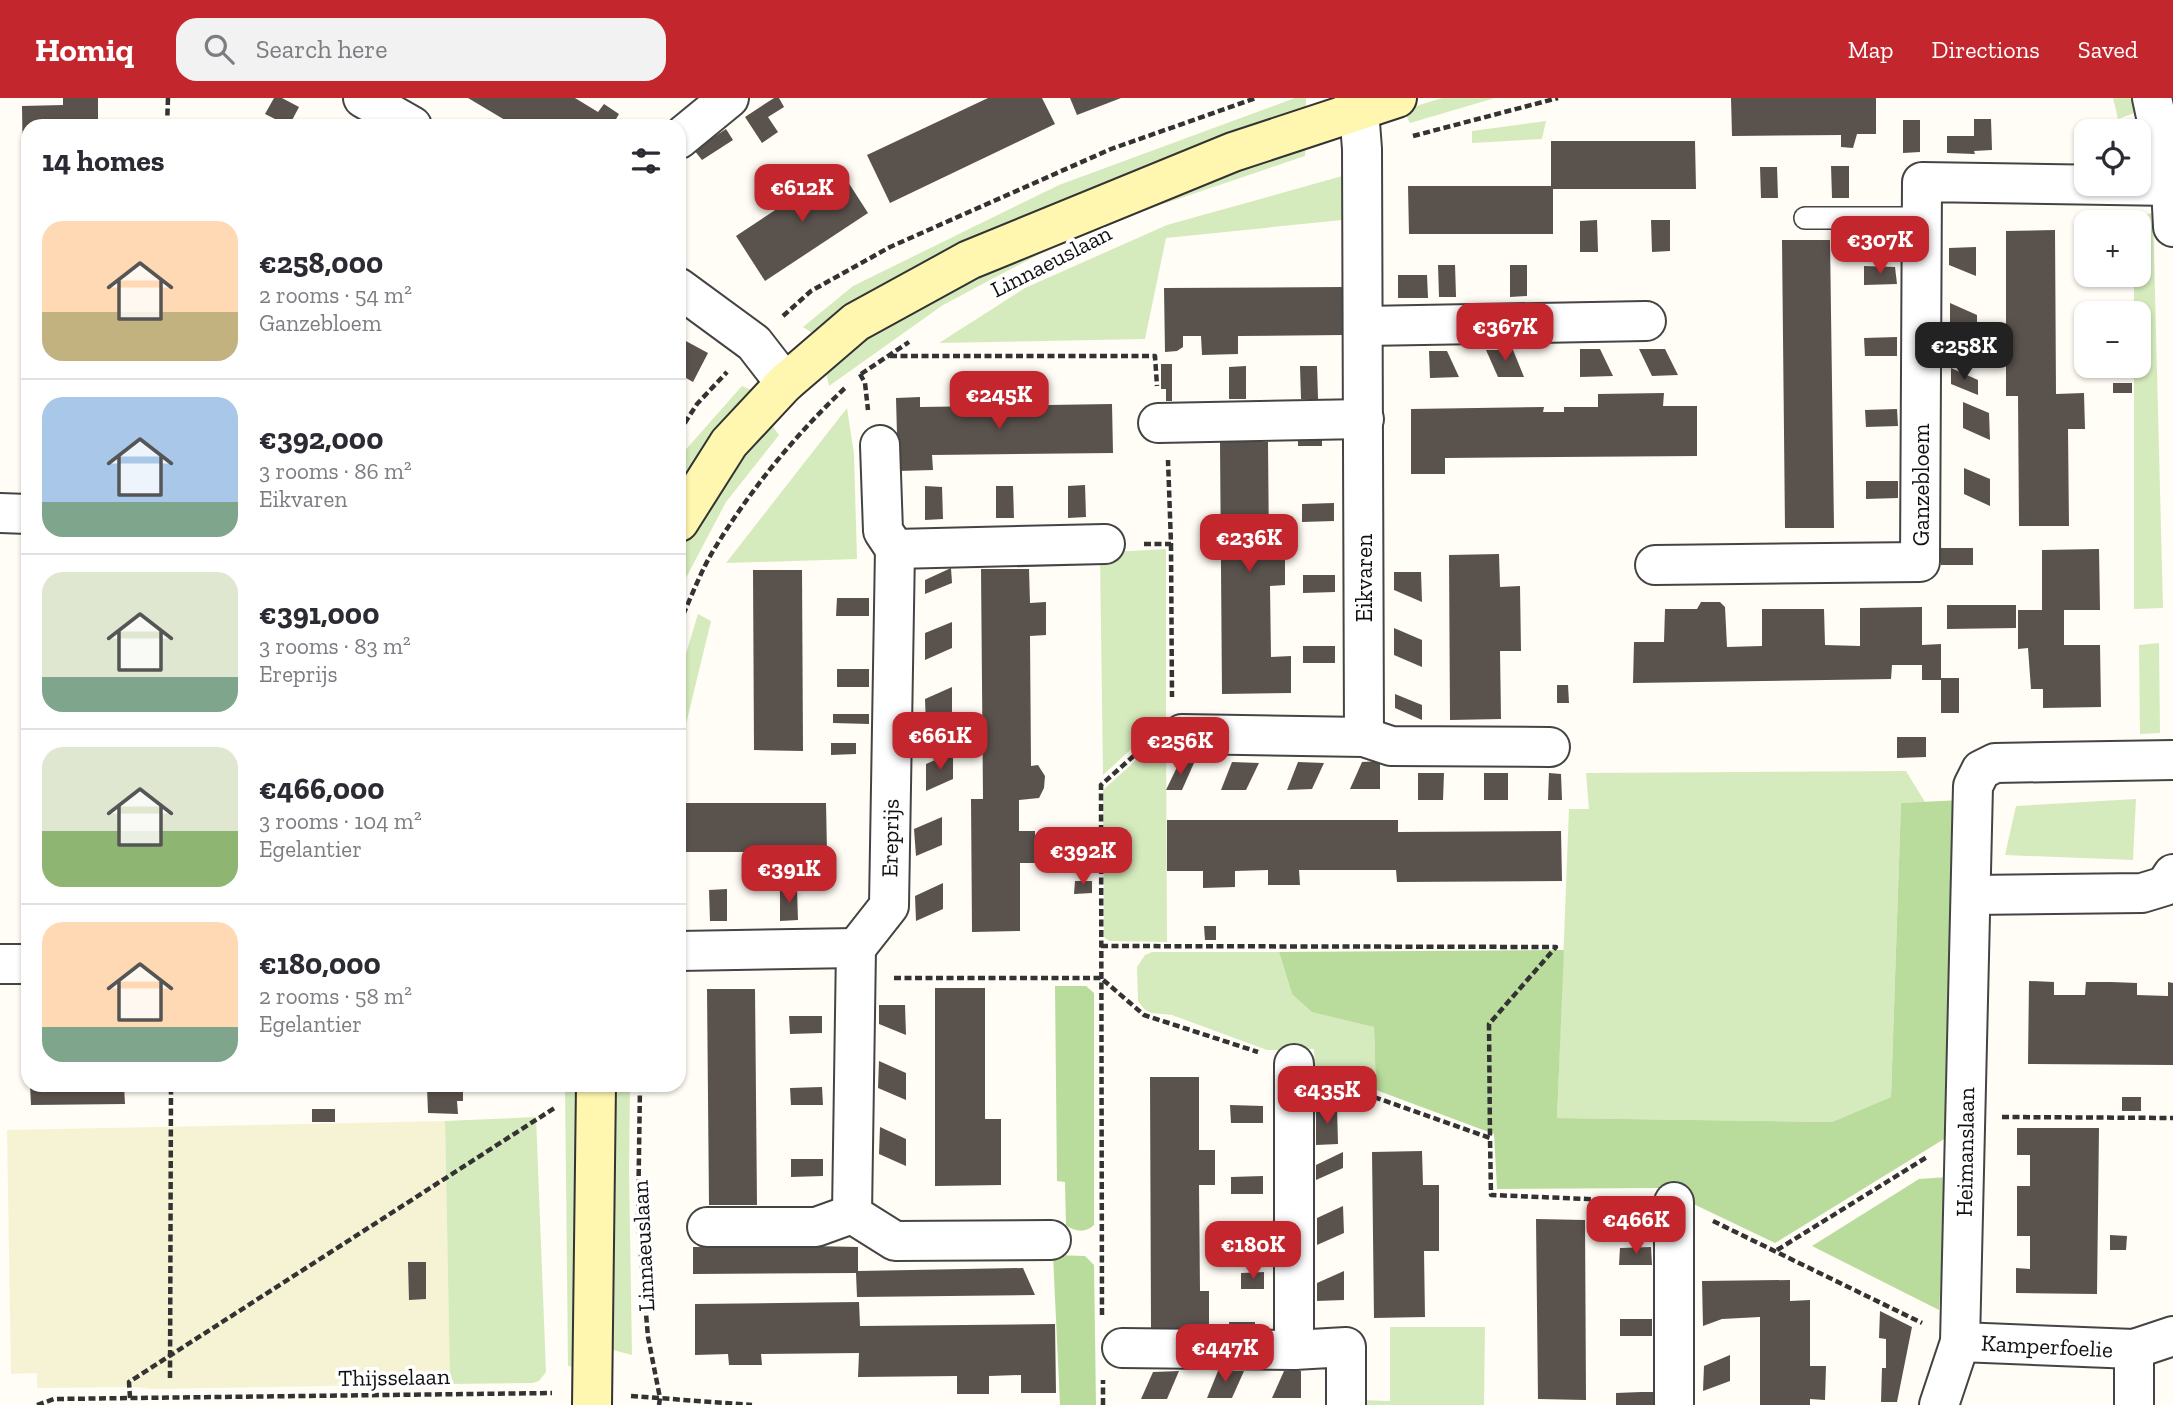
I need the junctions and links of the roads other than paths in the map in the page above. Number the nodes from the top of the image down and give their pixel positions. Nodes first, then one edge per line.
1 (363, 98) edge
2 (729, 98) edge
3 (1397, 98) edge
4 (2152, 98) edge
5 (1356, 104) edge
6 (400, 119) edge
7 (688, 120) edge
8 (2171, 186) junction
9 (1805, 218) dead end
10 (1923, 218) junction
11 (2173, 227) edge
12 (686, 293) edge
13 (1646, 321) dead end
14 (1364, 326) junction
15 (785, 383) junction
16 (1364, 419) junction
17 (1158, 423) road end
18 (880, 445) dead end
19 (686, 511) edge
20 (0, 513) edge
21 (21, 514) edge
22 (1105, 544) road end
23 (895, 549) junction
24 (1655, 565) dead end
25 (1177, 729) road end
26 (1364, 737) junction
27 (1550, 747) dead end
28 (2173, 760) edge
29 (2173, 874) edge
30 (1972, 895) junction
31 (686, 951) edge
32 (856, 963) junction
33 (0, 964) edge
34 (21, 964) edge
35 (1294, 1064) road end
36 (596, 1092) edge
37 (1674, 1202) road end
38 (852, 1214) junction
39 (707, 1227) dead end
40 (1051, 1240) dead end
41 (2173, 1336) edge
42 (1961, 1342) junction
43 (1109, 1347) road end
44 (2134, 1349) junction
45 (1294, 1350) junction
46 (592, 1399) edge
47 (1346, 1405) edge
48 (1674, 1405) edge
49 (1939, 1405) edge
50 (2134, 1405) edge

1 - 6 street
2 - 7 street
3 - 5 street, Linnaeuslaan
4 - 8 street
5 - 14 street, Eikvaren
5 - 15 street, Linnaeuslaan
8 - 10 street, Ganzebloem
8 - 11 street
9 - 10 lane
10 - 24 street, Ganzebloem
12 - 15 street
13 - 14 street
14 - 16 street, Eikvaren
15 - 19 street, Linnaeuslaan
16 - 17 street
16 - 26 street, Eikvaren
18 - 23 street, Ereprijs
20 - 21 street
22 - 23 street
23 - 32 street, Ereprijs
25 - 26 street
26 - 27 street
28 - 30 street, Heimanslaan
29 - 30 street
30 - 42 street, Heimanslaan
31 - 32 street
32 - 38 street
33 - 34 street
35 - 45 street
36 - 46 street, Linnaeuslaan
37 - 48 street
38 - 39 street
38 - 40 street
41 - 44 street, Kamperfoelie
42 - 44 street, Kamperfoelie
42 - 49 street, Heimanslaan
43 - 45 street
44 - 50 street, Kamperfoelie
45 - 47 street

